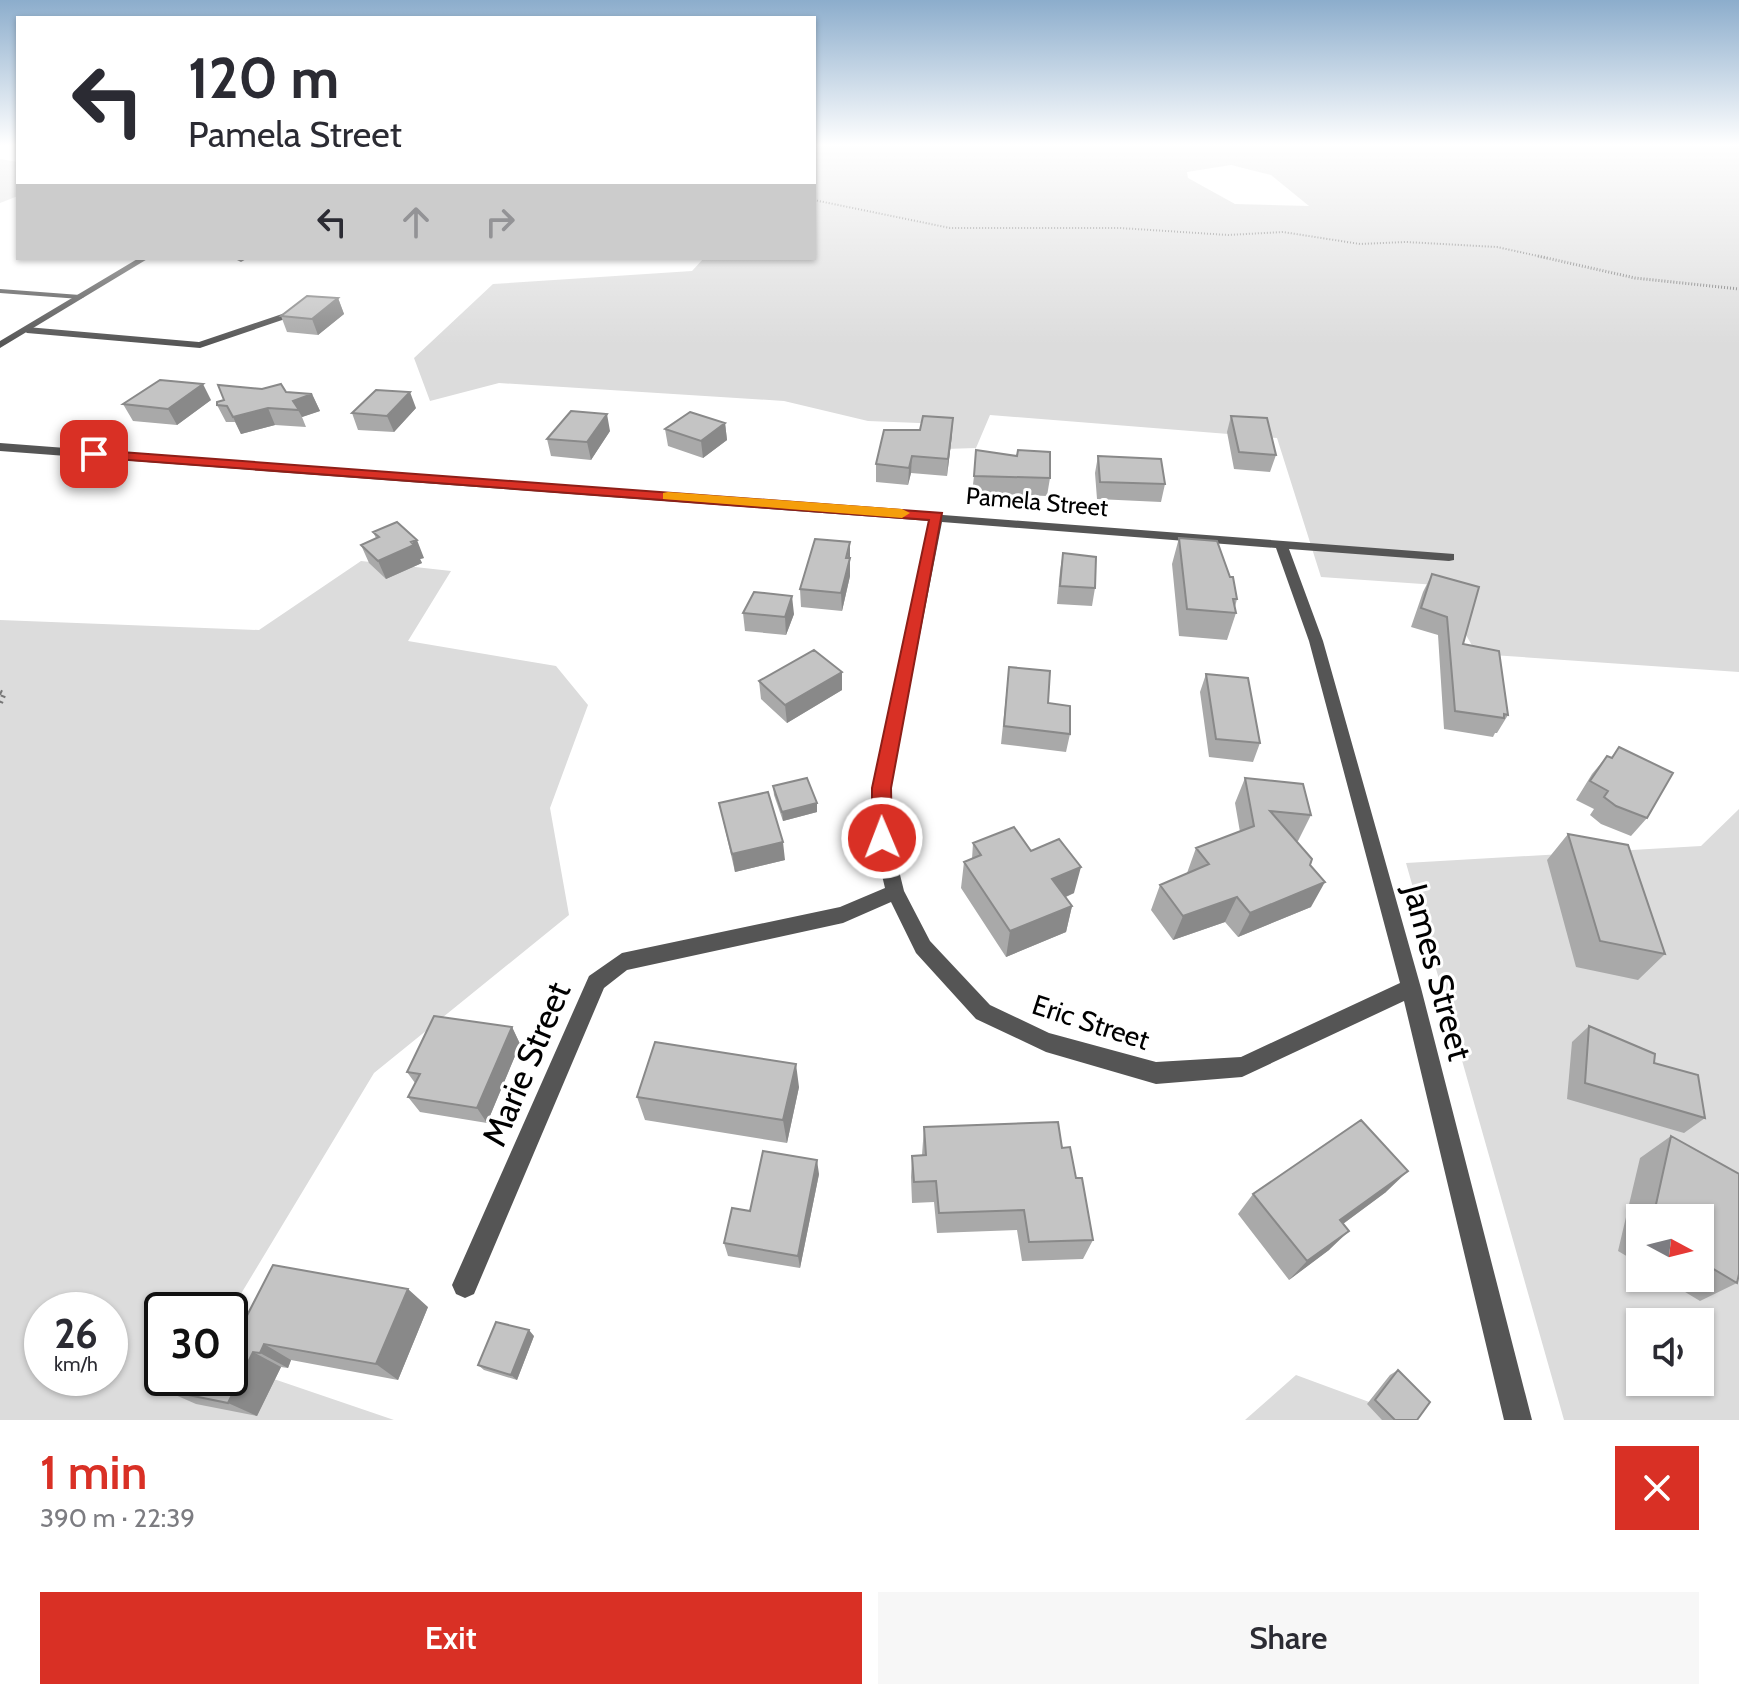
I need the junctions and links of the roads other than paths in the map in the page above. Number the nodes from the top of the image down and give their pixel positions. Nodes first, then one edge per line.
1 (142, 260) edge
2 (0, 291) edge
3 (80, 297) junction
4 (288, 315) edge
5 (27, 330) junction
6 (0, 345) edge
7 (0, 447) edge
8 (937, 516) junction
9 (1281, 544) junction
10 (1449, 557) dead end
11 (895, 892) junction
12 (1411, 988) junction
13 (465, 1285) dead end
14 (1518, 1420) edge

1 - 3 street
2 - 3 lane
3 - 5 street
4 - 5 lane
5 - 6 street
7 - 8 street, Pamela Street
8 - 9 street, Pamela Street
8 - 11 street, Eric Street
9 - 10 street, Pamela Street
9 - 12 street, James Street
11 - 12 street, Eric Street
11 - 13 street, Marie Street
12 - 14 street, James Street

